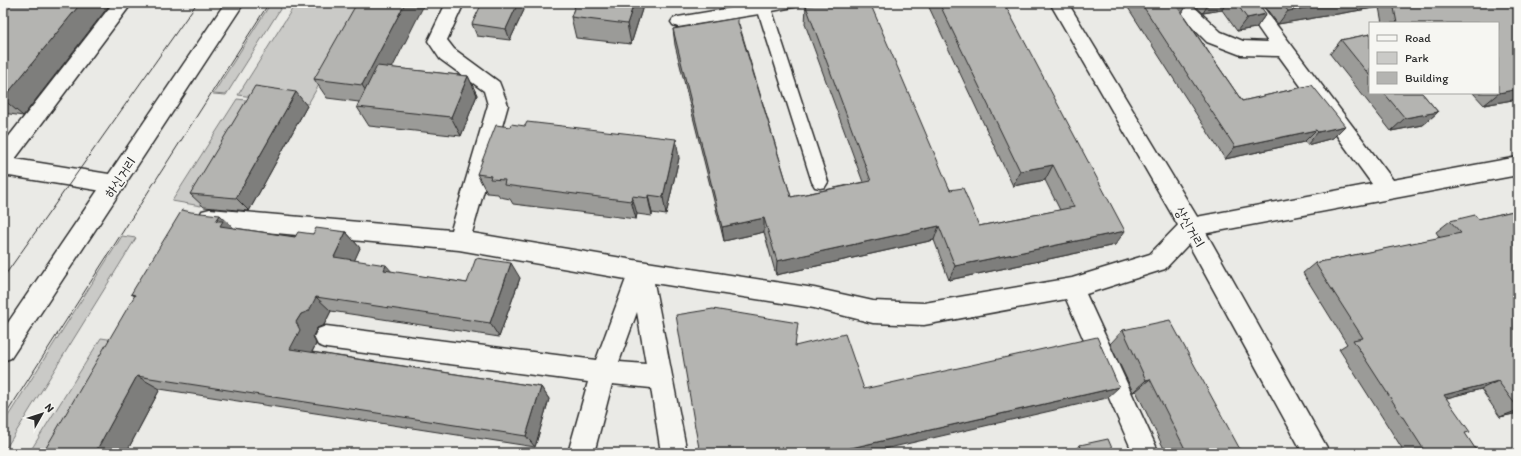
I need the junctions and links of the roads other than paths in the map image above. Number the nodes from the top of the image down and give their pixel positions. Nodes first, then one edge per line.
1 (123, 3) edge
2 (235, 3) edge
3 (455, 3) edge
4 (794, 3) edge
5 (1059, 3) edge
6 (1179, 3) edge
7 (1250, 3) edge
8 (764, 8) junction
9 (678, 22) dead end
10 (1284, 49) junction
11 (3, 160) edge
12 (3, 166) edge
13 (1518, 166) edge
14 (820, 182) dead end
15 (115, 184) junction
16 (1388, 190) junction
17 (210, 218) edge
18 (1191, 227) junction
19 (459, 240) junction
20 (640, 271) junction
21 (1072, 288) junction
22 (326, 337) dead end
23 (3, 350) edge
24 (603, 372) junction
25 (662, 377) junction
26 (581, 453) edge
27 (674, 453) edge
28 (1146, 453) edge
29 (1317, 453) edge

1 - 11 street
2 - 15 street, 하신거리
3 - 19 street
4 - 8 lane
5 - 18 street, 상신거리
6 - 10 street
7 - 10 street
8 - 9 lane
8 - 14 lane
10 - 16 street
12 - 15 street
13 - 16 street
15 - 23 street, 하신거리
16 - 18 street
17 - 19 street
18 - 21 street
18 - 29 street, 상신거리
19 - 20 street
20 - 21 street
20 - 24 street
20 - 25 street
21 - 28 street
22 - 24 street
24 - 25 street
24 - 26 street
25 - 27 street

